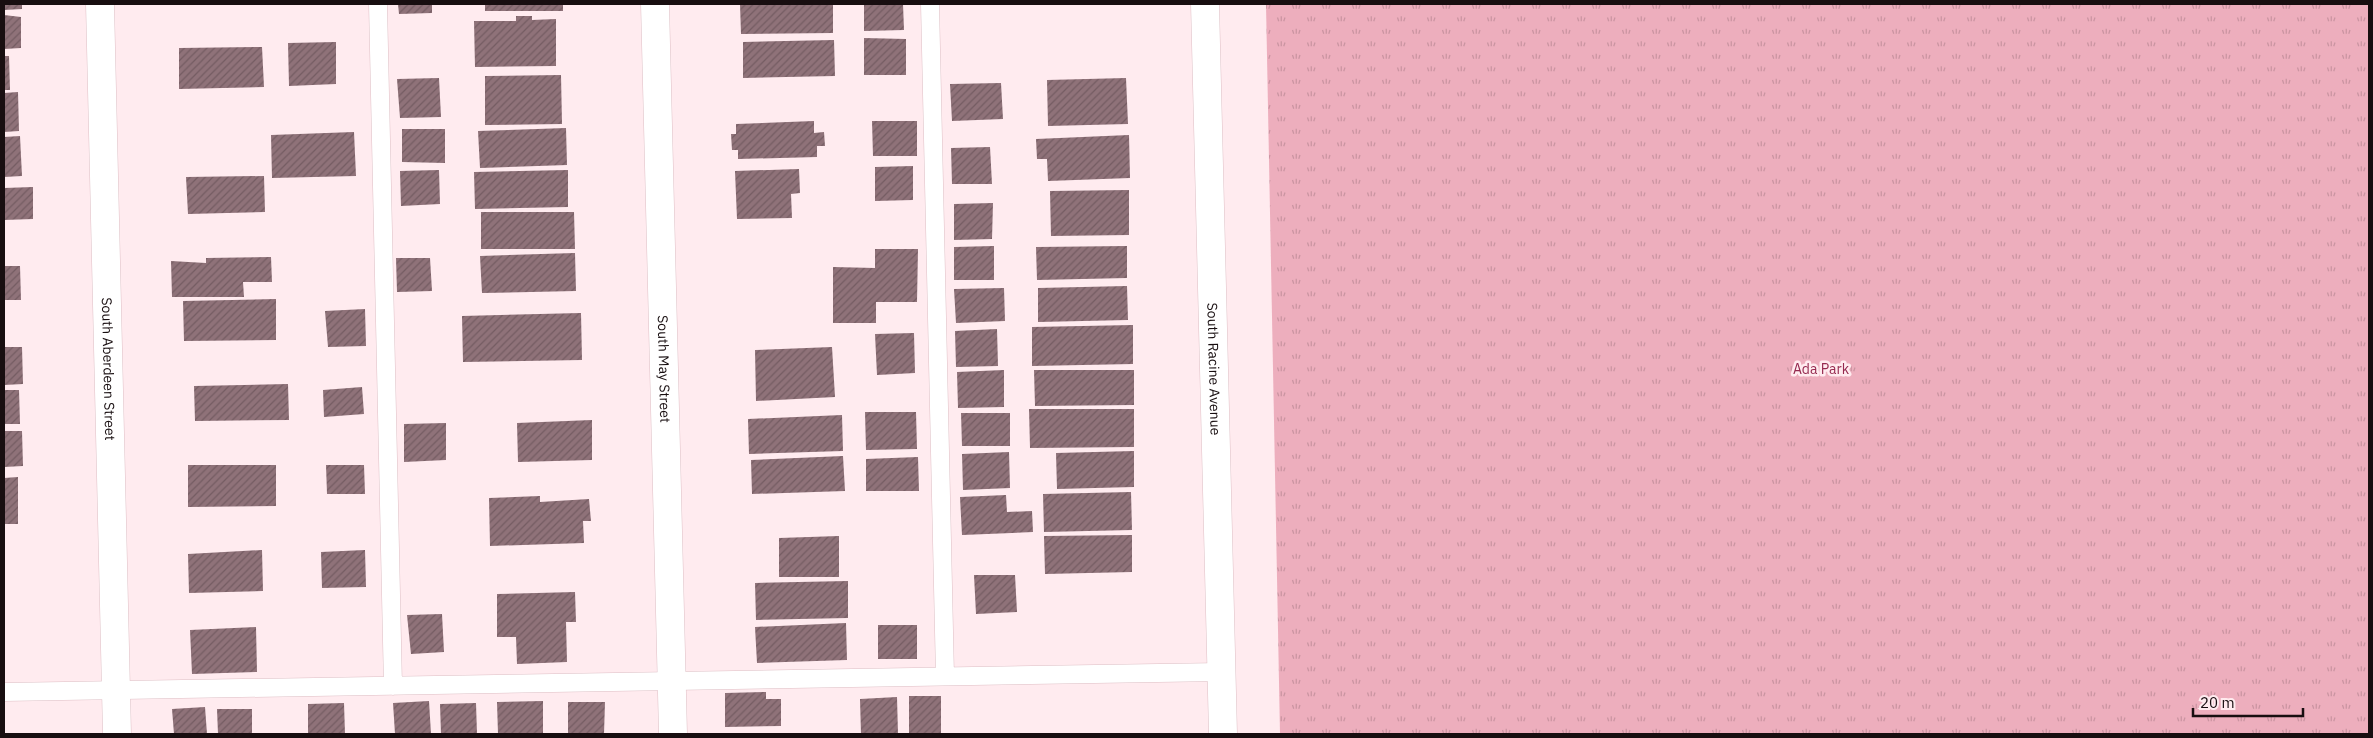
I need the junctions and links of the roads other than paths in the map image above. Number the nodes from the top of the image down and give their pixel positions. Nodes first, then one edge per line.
1 (100, 4) edge
2 (378, 4) edge
3 (655, 4) edge
4 (930, 4) edge
5 (1205, 4) edge
6 (1221, 672) junction
7 (945, 676) junction
8 (672, 681) junction
9 (393, 686) junction
10 (116, 690) junction
11 (4, 692) edge
12 (117, 734) edge
13 (673, 734) edge
14 (1222, 734) edge

1 - 10 street, South Aberdeen Street
2 - 9 lane
3 - 8 street, South May Street
4 - 7 lane
5 - 6 street, South Racine Avenue
6 - 7 lane
6 - 14 street, South Racine Avenue
7 - 8 lane
8 - 9 lane
8 - 13 street, South May Street
9 - 10 lane
10 - 11 lane
10 - 12 street, South Aberdeen Street

